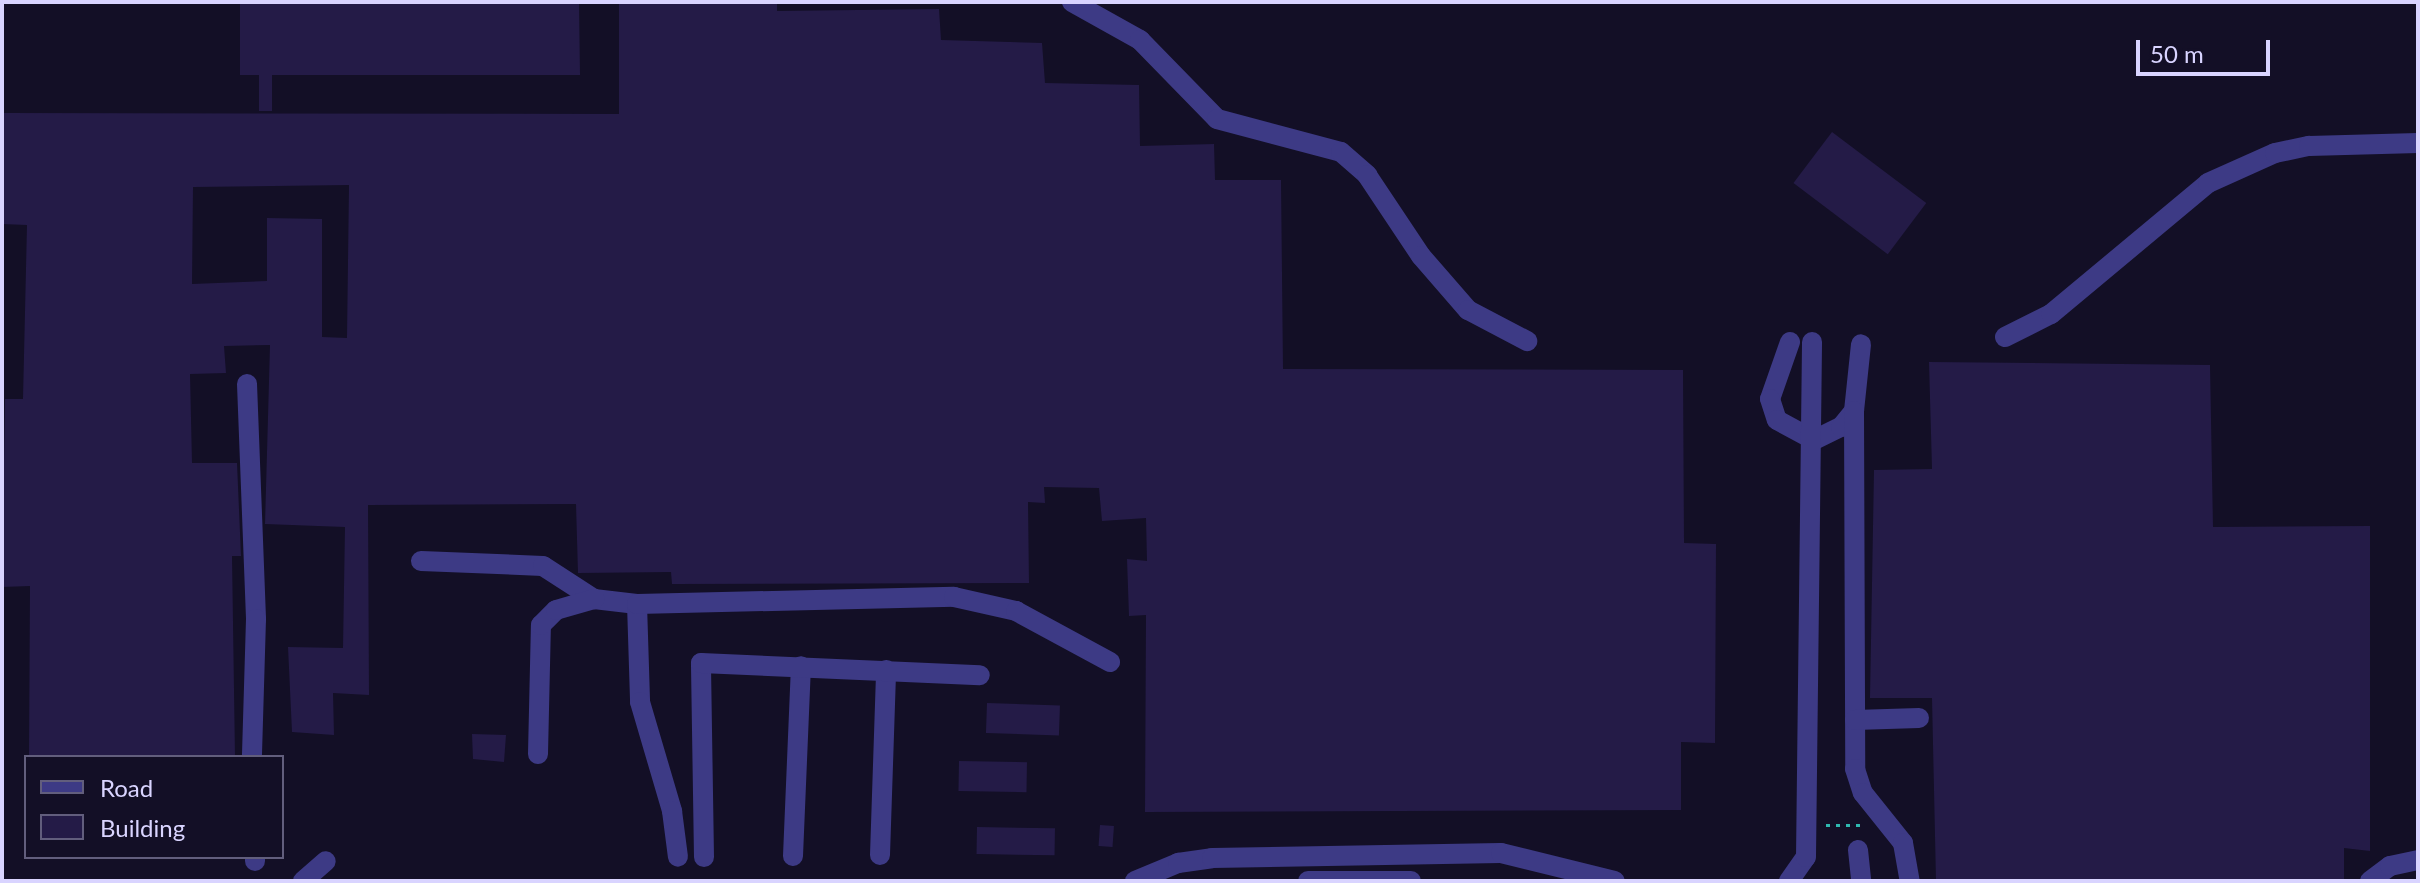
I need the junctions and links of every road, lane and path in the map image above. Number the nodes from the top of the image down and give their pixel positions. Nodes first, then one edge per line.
1 (1072, 2) edge
2 (2418, 143) edge
3 (2005, 337) dead end
4 (1527, 341) dead end
5 (1790, 342) dead end
6 (1812, 342) dead end
7 (1861, 344) dead end
8 (247, 384) dead end
9 (1854, 411) junction
10 (1814, 440) junction
11 (421, 561) dead end
12 (594, 599) junction
13 (637, 604) junction
14 (1110, 662) dead end
15 (801, 666) junction
16 (886, 670) junction
17 (980, 675) dead end
18 (1919, 718) dead end
19 (1855, 720) junction
20 (538, 754) dead end
21 (252, 755) edge
22 (1885, 821) junction
23 (1807, 824) junction
24 (1858, 850) dead end
25 (880, 855) dead end
26 (793, 856) dead end
27 (678, 857) dead end
28 (704, 857) dead end
29 (2418, 860) edge
30 (326, 861) dead end
31 (303, 881) edge
32 (1135, 881) edge
33 (1308, 881) edge
34 (1411, 881) edge
35 (1615, 881) edge
36 (1789, 881) edge
37 (1861, 881) edge
38 (1910, 881) edge
39 (2370, 881) edge

1 - 4 street
2 - 3 street
5 - 10 street
6 - 10 street
7 - 9 street
8 - 21 street
9 - 10 street
9 - 19 street
10 - 23 street
11 - 12 street
12 - 13 street
12 - 20 street
13 - 14 street
13 - 27 street
15 - 16 street
15 - 26 street
15 - 28 street
16 - 17 street
16 - 25 street
18 - 19 street
19 - 22 street
22 - 23 path
22 - 38 street
23 - 36 street
24 - 37 street
29 - 39 street
30 - 31 street
32 - 35 street
33 - 34 street

